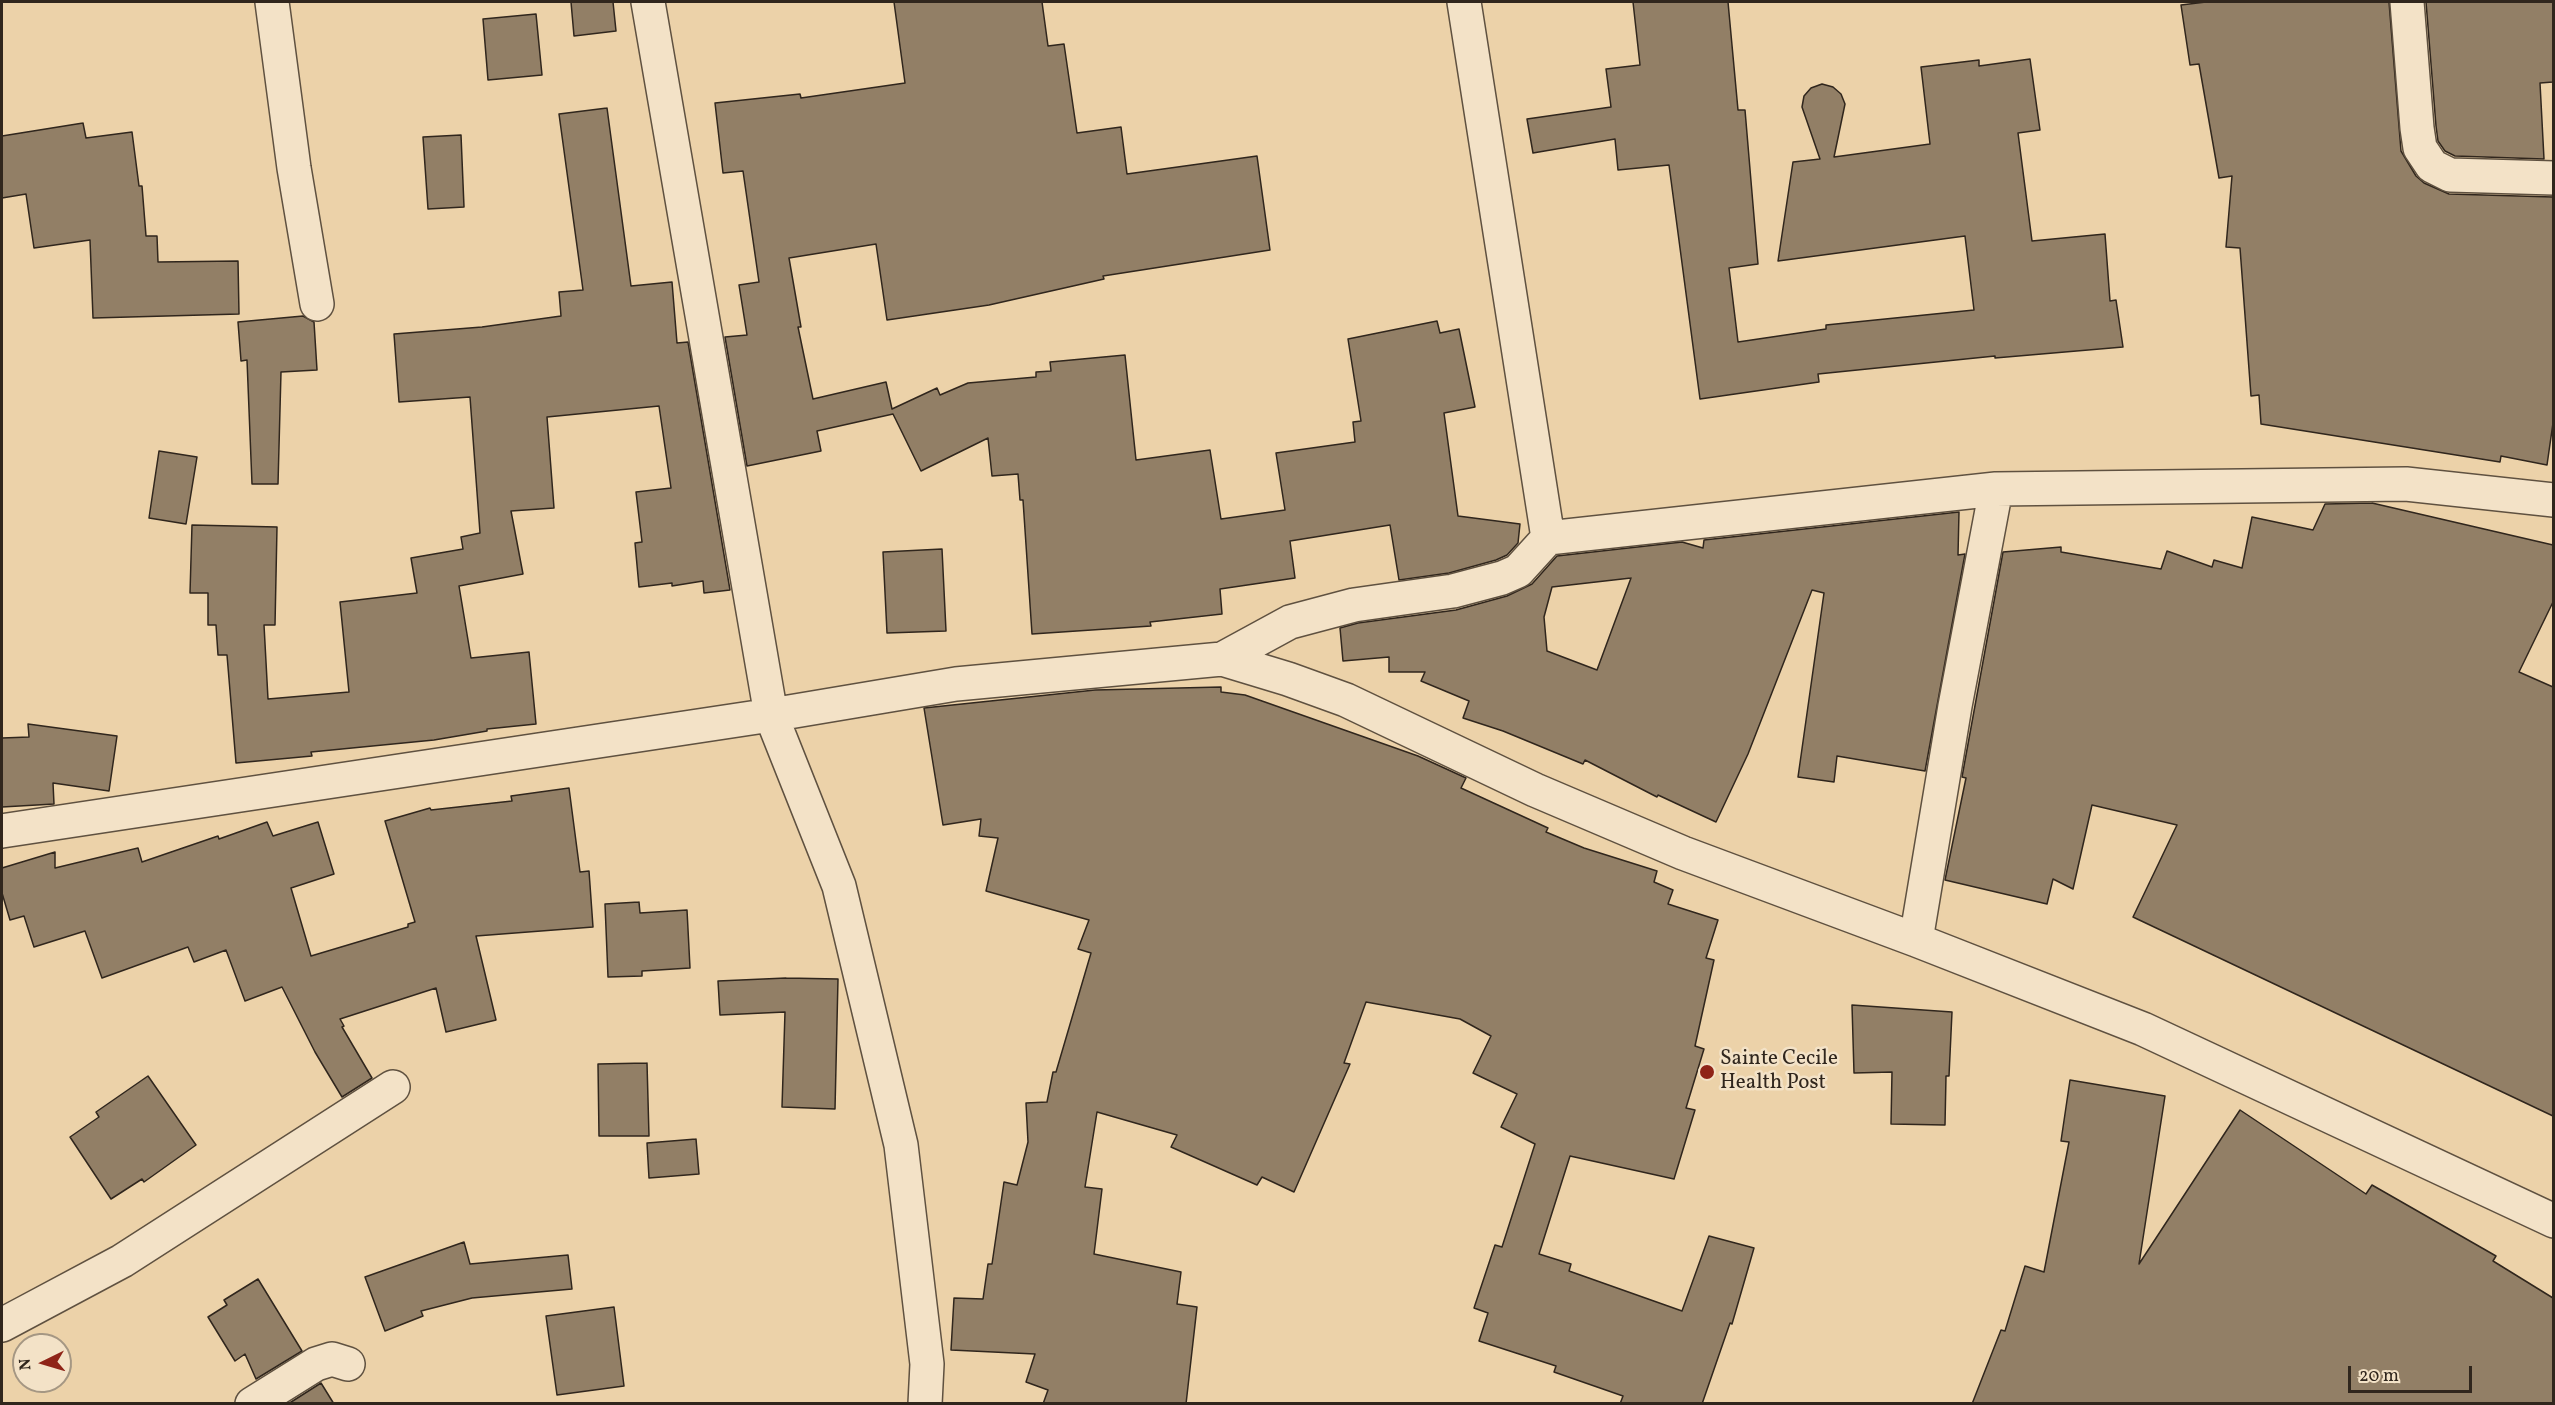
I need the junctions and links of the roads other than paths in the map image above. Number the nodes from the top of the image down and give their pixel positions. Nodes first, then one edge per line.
1 (272, 2) edge
2 (648, 2) edge
3 (1464, 2) edge
4 (2408, 2) edge
5 (2553, 178) edge
6 (317, 304) dead end
7 (1996, 489) junction
8 (2553, 500) edge
9 (1548, 538) junction
10 (1222, 659) junction
11 (771, 715) junction
12 (2, 831) edge
13 (1916, 940) junction
14 (393, 1087) dead end
15 (2553, 1221) edge
16 (2, 1325) edge
17 (348, 1364) dead end
18 (252, 1404) edge
19 (925, 1404) edge

1 - 6 street
2 - 11 street
3 - 9 street
4 - 5 street
7 - 8 street
7 - 9 street
7 - 13 street
9 - 10 street
10 - 11 street
10 - 13 street
11 - 12 street
11 - 19 street
13 - 15 street
14 - 16 street
17 - 18 street

